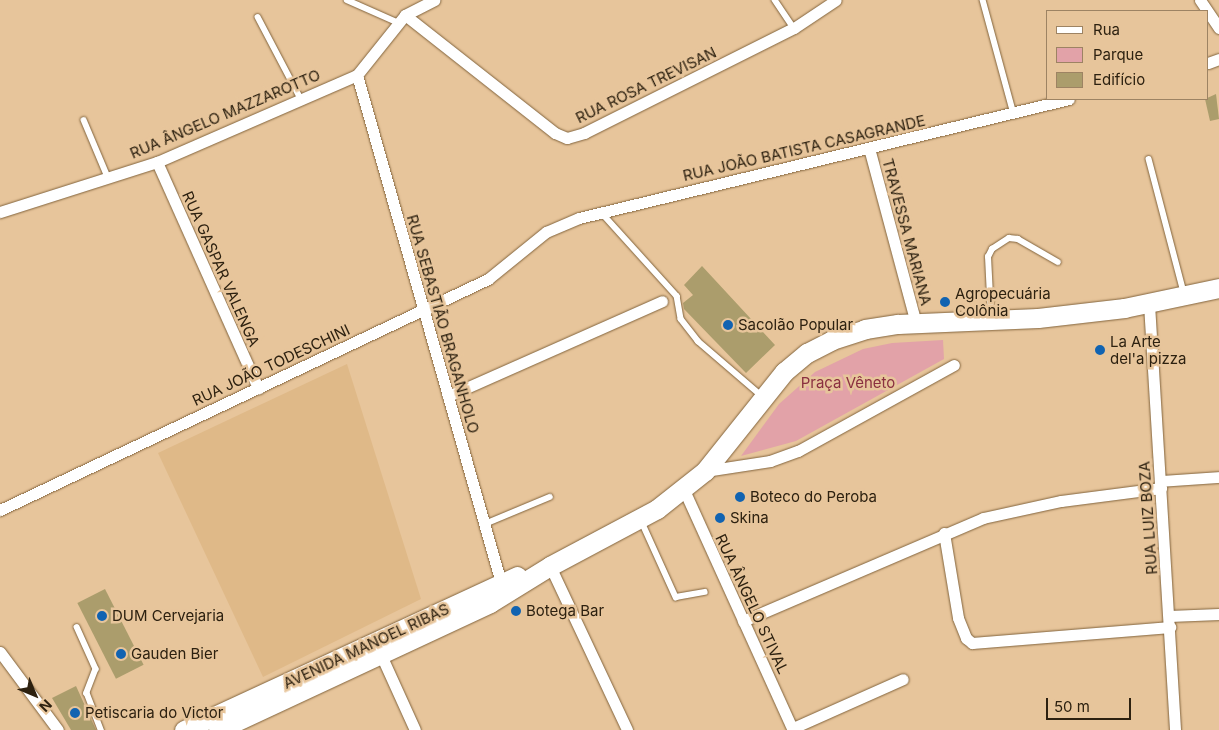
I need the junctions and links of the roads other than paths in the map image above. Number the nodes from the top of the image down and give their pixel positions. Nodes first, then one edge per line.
1 (347, 0) edge
2 (434, 0) edge
3 (775, 0) edge
4 (836, 0) edge
5 (983, 0) edge
6 (1209, 13) edge
7 (258, 17) dead end
8 (402, 19) junction
9 (794, 28) junction
10 (1219, 28) edge
11 (357, 74) junction
12 (301, 99) junction
13 (1065, 100) edge
14 (1014, 114) junction
15 (84, 120) dead end
16 (869, 148) junction
17 (1148, 159) dead end
18 (157, 162) junction
19 (108, 177) junction
20 (0, 212) edge
21 (600, 212) junction
22 (546, 232) joint
23 (1058, 262) dead end
24 (1219, 288) edge
25 (677, 296) junction
26 (1185, 297) junction
27 (662, 300) joint
28 (1149, 304) junction
29 (424, 310) junction
30 (991, 321) junction
31 (916, 323) junction
32 (954, 365) dead end
33 (258, 388) junction
34 (448, 396) junction
35 (762, 396) junction
36 (705, 471) junction
37 (1219, 477) edge
38 (1160, 484) junction
39 (684, 490) junction
40 (550, 497) dead end
41 (0, 510) edge
42 (641, 520) junction
43 (484, 524) junction
44 (944, 533) junction
45 (550, 566) junction
46 (501, 583) junction
47 (705, 592) dead end
48 (1219, 614) edge
49 (744, 621) junction
50 (1169, 622) junction
51 (77, 626) dead end
52 (0, 652) edge
53 (381, 655) junction
54 (903, 679) dead end
55 (793, 729) edge
56 (58, 730) edge
57 (101, 730) edge
58 (184, 730) edge
59 (218, 730) edge
60 (415, 730) edge
61 (627, 730) edge
62 (1175, 730) edge

1 - 8 lane
2 - 8 street, RUA ÂNGELO MAZZAROTTO
3 - 9 lane
4 - 9 street, RUA ROSA TREVISAN
5 - 14 lane
6 - 10 street
7 - 12 lane
8 - 9 street, RUA ROSA TREVISAN
8 - 11 street, RUA ÂNGELO MAZZAROTTO
11 - 12 street, RUA ÂNGELO MAZZAROTTO
11 - 29 street, RUA SEBASTIÃO BRAGANHOLO
12 - 18 street, RUA ÂNGELO MAZZAROTTO
13 - 14 street, RUA JOÃO BATISTA CASAGRANDE
14 - 16 street, RUA JOÃO BATISTA CASAGRANDE
15 - 19 lane
16 - 21 street, RUA JOÃO BATISTA CASAGRANDE
16 - 31 street, TRAVESSA MARIANA
17 - 26 lane
18 - 19 street, RUA ÂNGELO MAZZAROTTO
18 - 33 street, RUA GASPAR VALENGA
19 - 20 street, RUA ÂNGELO MAZZAROTTO
21 - 22 street, RUA JOÃO BATISTA CASAGRANDE
21 - 25 lane
22 - 29 street, RUA JOÃO TODESCHINI
23 - 30 lane
24 - 26 main road, AVENIDA MANOEL RIBAS
25 - 27 lane
25 - 35 lane
26 - 28 main road, AVENIDA MANOEL RIBAS
27 - 34 street
28 - 30 main road, AVENIDA MANOEL RIBAS
28 - 38 street, RUA LUIZ BOZA
29 - 33 street, RUA JOÃO TODESCHINI
29 - 34 street, RUA SEBASTIÃO BRAGANHOLO
30 - 31 main road, AVENIDA MANOEL RIBAS
31 - 35 main road, AVENIDA MANOEL RIBAS
32 - 36 street
33 - 41 street, RUA JOÃO TODESCHINI
34 - 43 street, RUA SEBASTIÃO BRAGANHOLO
35 - 36 main road, AVENIDA MANOEL RIBAS
36 - 39 main road, AVENIDA MANOEL RIBAS
37 - 38 street
38 - 44 street
38 - 50 street, RUA LUIZ BOZA
39 - 42 main road, AVENIDA MANOEL RIBAS
39 - 49 street, RUA ÂNGELO STIVAL
40 - 43 lane
42 - 45 main road, AVENIDA MANOEL RIBAS
42 - 47 lane
43 - 46 street, RUA SEBASTIÃO BRAGANHOLO
44 - 49 street
44 - 50 street
45 - 46 main road, AVENIDA MANOEL RIBAS
45 - 53 main road, AVENIDA MANOEL RIBAS
45 - 61 street
46 - 58 main road, AVENIDA MANOEL RIBAS
48 - 50 street
49 - 55 street, RUA ÂNGELO STIVAL
50 - 62 street, RUA LUIZ BOZA
51 - 57 lane
52 - 56 street
53 - 59 main road, AVENIDA MANOEL RIBAS
53 - 60 street
54 - 55 street

